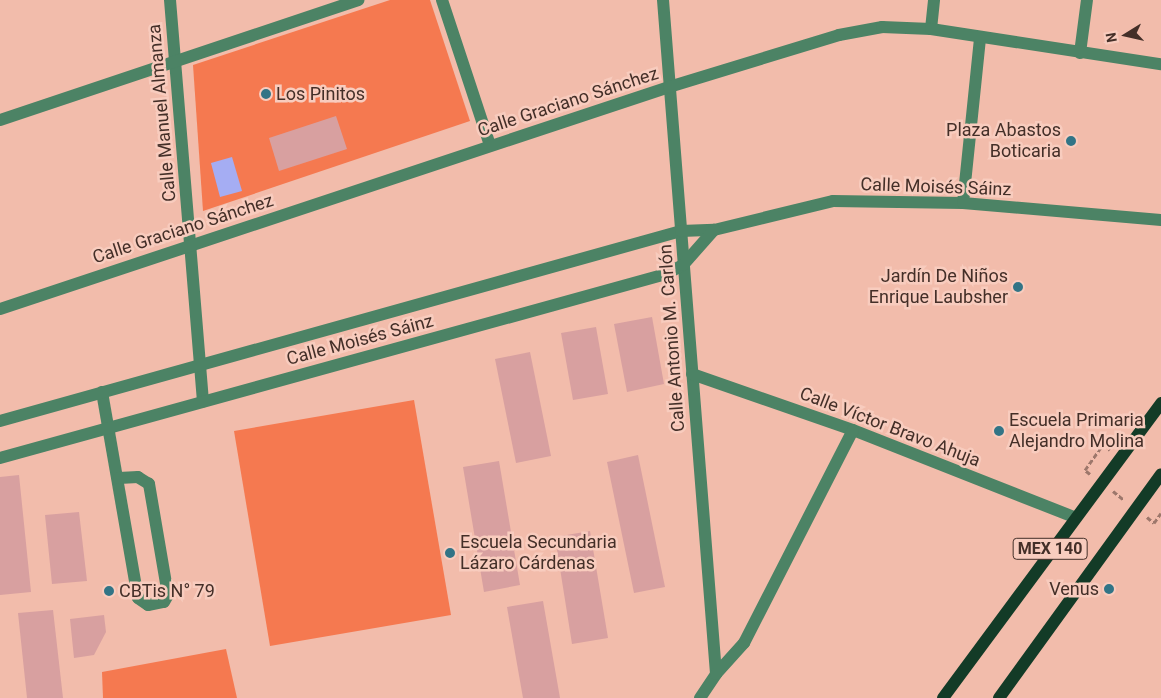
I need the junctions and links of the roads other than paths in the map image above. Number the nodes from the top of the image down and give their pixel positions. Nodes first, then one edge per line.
1 (170, 0) edge
2 (358, 0) edge
3 (442, 0) edge
4 (662, 0) edge
5 (934, 0) edge
6 (1087, 0) edge
7 (931, 29) junction
8 (980, 39) junction
9 (1080, 52) junction
10 (174, 62) junction
11 (1161, 64) edge
12 (669, 87) junction
13 (0, 120) edge
14 (490, 146) junction
15 (963, 203) junction
16 (1161, 220) edge
17 (714, 230) junction
18 (681, 231) junction
19 (192, 245) junction
20 (683, 265) junction
21 (0, 308) edge
22 (201, 363) junction
23 (692, 374) junction
24 (102, 392) junction
25 (202, 402) junction
26 (1161, 403) edge
27 (0, 422) edge
28 (110, 428) junction
29 (853, 430) junction
30 (0, 458) edge
31 (1161, 474) edge
32 (118, 478) junction
33 (1074, 517) junction
34 (716, 674) junction
35 (700, 698) edge
36 (943, 698) edge
37 (999, 698) edge

1 - 10 street, Calle Manuel Almanza
2 - 10 street
3 - 14 street
4 - 12 street, Calle Antonio M. Carlón
5 - 7 street
6 - 9 street
7 - 8 street, Calle Graciano Sánchez
7 - 12 street, Calle Graciano Sánchez
8 - 9 street, Calle Graciano Sánchez
8 - 15 street
9 - 11 street, Calle Graciano Sánchez
10 - 13 street
10 - 19 street, Calle Manuel Almanza
12 - 14 street, Calle Graciano Sánchez
12 - 18 street, Calle Antonio M. Carlón
14 - 19 street, Calle Graciano Sánchez
15 - 16 street, Calle Moisés Sáinz
15 - 17 street, Calle Moisés Sáinz
17 - 18 street, Calle Moisés Sáinz
17 - 20 street, Calle Moisés Sáinz
18 - 20 street, Calle Antonio M. Carlón
18 - 22 street, Calle Moisés Sáinz
19 - 21 street, Calle Graciano Sánchez
19 - 22 street, Calle Manuel Almanza
20 - 23 street, Calle Antonio M. Carlón
20 - 25 street, Calle Moisés Sáinz
22 - 24 street, Calle Moisés Sáinz
22 - 25 street, Calle Manuel Almanza
23 - 29 street, Calle Víctor Bravo Ahuja
23 - 34 street, Calle Antonio M. Carlón
24 - 27 street, Calle Moisés Sáinz
24 - 28 street
25 - 28 street, Calle Moisés Sáinz
26 - 33 main road, MEX 140
28 - 30 street, Calle Moisés Sáinz
28 - 32 street
29 - 33 street, Calle Víctor Bravo Ahuja
29 - 34 street
31 - 37 main road, MEX 140
32 - 32 street
33 - 36 main road, MEX 140
34 - 35 street

